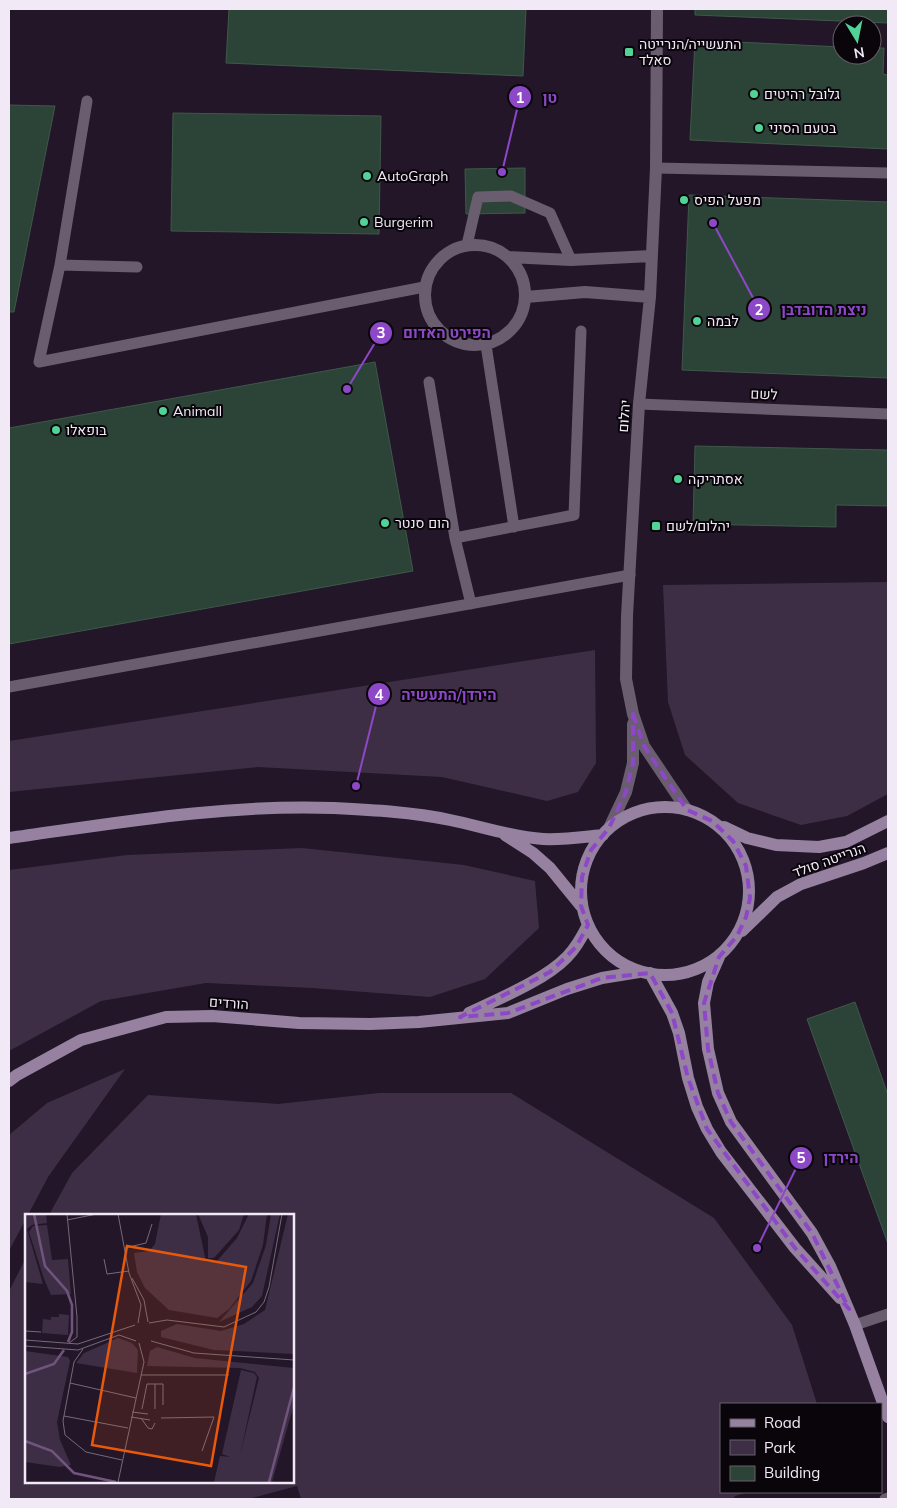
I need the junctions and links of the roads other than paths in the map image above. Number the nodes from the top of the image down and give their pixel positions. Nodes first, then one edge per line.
1 (657, 9) edge
2 (87, 101) dead end
3 (656, 168) junction
4 (888, 173) edge
5 (467, 244) junction
6 (651, 256) junction
7 (508, 257) junction
8 (571, 260) junction
9 (60, 265) junction
10 (137, 267) dead end
11 (424, 287) junction
12 (526, 297) junction
13 (650, 297) junction
14 (580, 330) dead end
15 (486, 344) junction
16 (429, 382) dead end
17 (639, 404) junction
18 (888, 414) edge
19 (514, 527) junction
20 (454, 538) junction
21 (630, 575) junction
22 (471, 604) junction
23 (9, 687) edge
24 (633, 714) junction
25 (687, 810) junction
26 (712, 821) junction
27 (888, 821) edge
28 (501, 832) junction
29 (606, 832) junction
30 (9, 838) edge
31 (888, 853) edge
32 (582, 906) junction
33 (588, 925) junction
34 (737, 936) junction
35 (719, 957) junction
36 (644, 972) junction
37 (460, 1017) junction
38 (9, 1081) edge
39 (849, 1309) junction
40 (888, 1314) edge
41 (856, 1325) junction
42 (888, 1417) edge
43 (888, 1498) edge
44 (884, 1499) edge

1 - 3 street, יהלום
2 - 9 lane
3 - 4 lane
3 - 6 street, יהלום
5 - 7 street
5 - 8 lane
5 - 11 street
6 - 8 street
6 - 13 street, יהלום
7 - 8 street
7 - 12 street
9 - 10 lane
9 - 11 lane
11 - 15 street
12 - 13 street
12 - 15 street
13 - 17 street, יהלום
14 - 19 lane
15 - 19 lane
16 - 20 lane
17 - 18 lane, לשם
17 - 21 street, יהלום
19 - 20 lane
20 - 22 lane
21 - 22 lane
21 - 24 street, יהלום
22 - 23 lane
24 - 25 street, יהלום
24 - 29 street
25 - 26 street
25 - 29 street
26 - 27 street, הנרייטה סולד
26 - 34 street
28 - 29 street
28 - 30 street
28 - 32 street
29 - 32 street
31 - 34 street, הנרייטה סולד
32 - 33 street
33 - 36 street
33 - 37 street, הורדים
34 - 35 street
35 - 36 street
35 - 39 street
36 - 37 street, הורדים
36 - 39 street
37 - 38 street, הורדים
39 - 41 street
40 - 41 lane
41 - 42 street
43 - 44 lane

